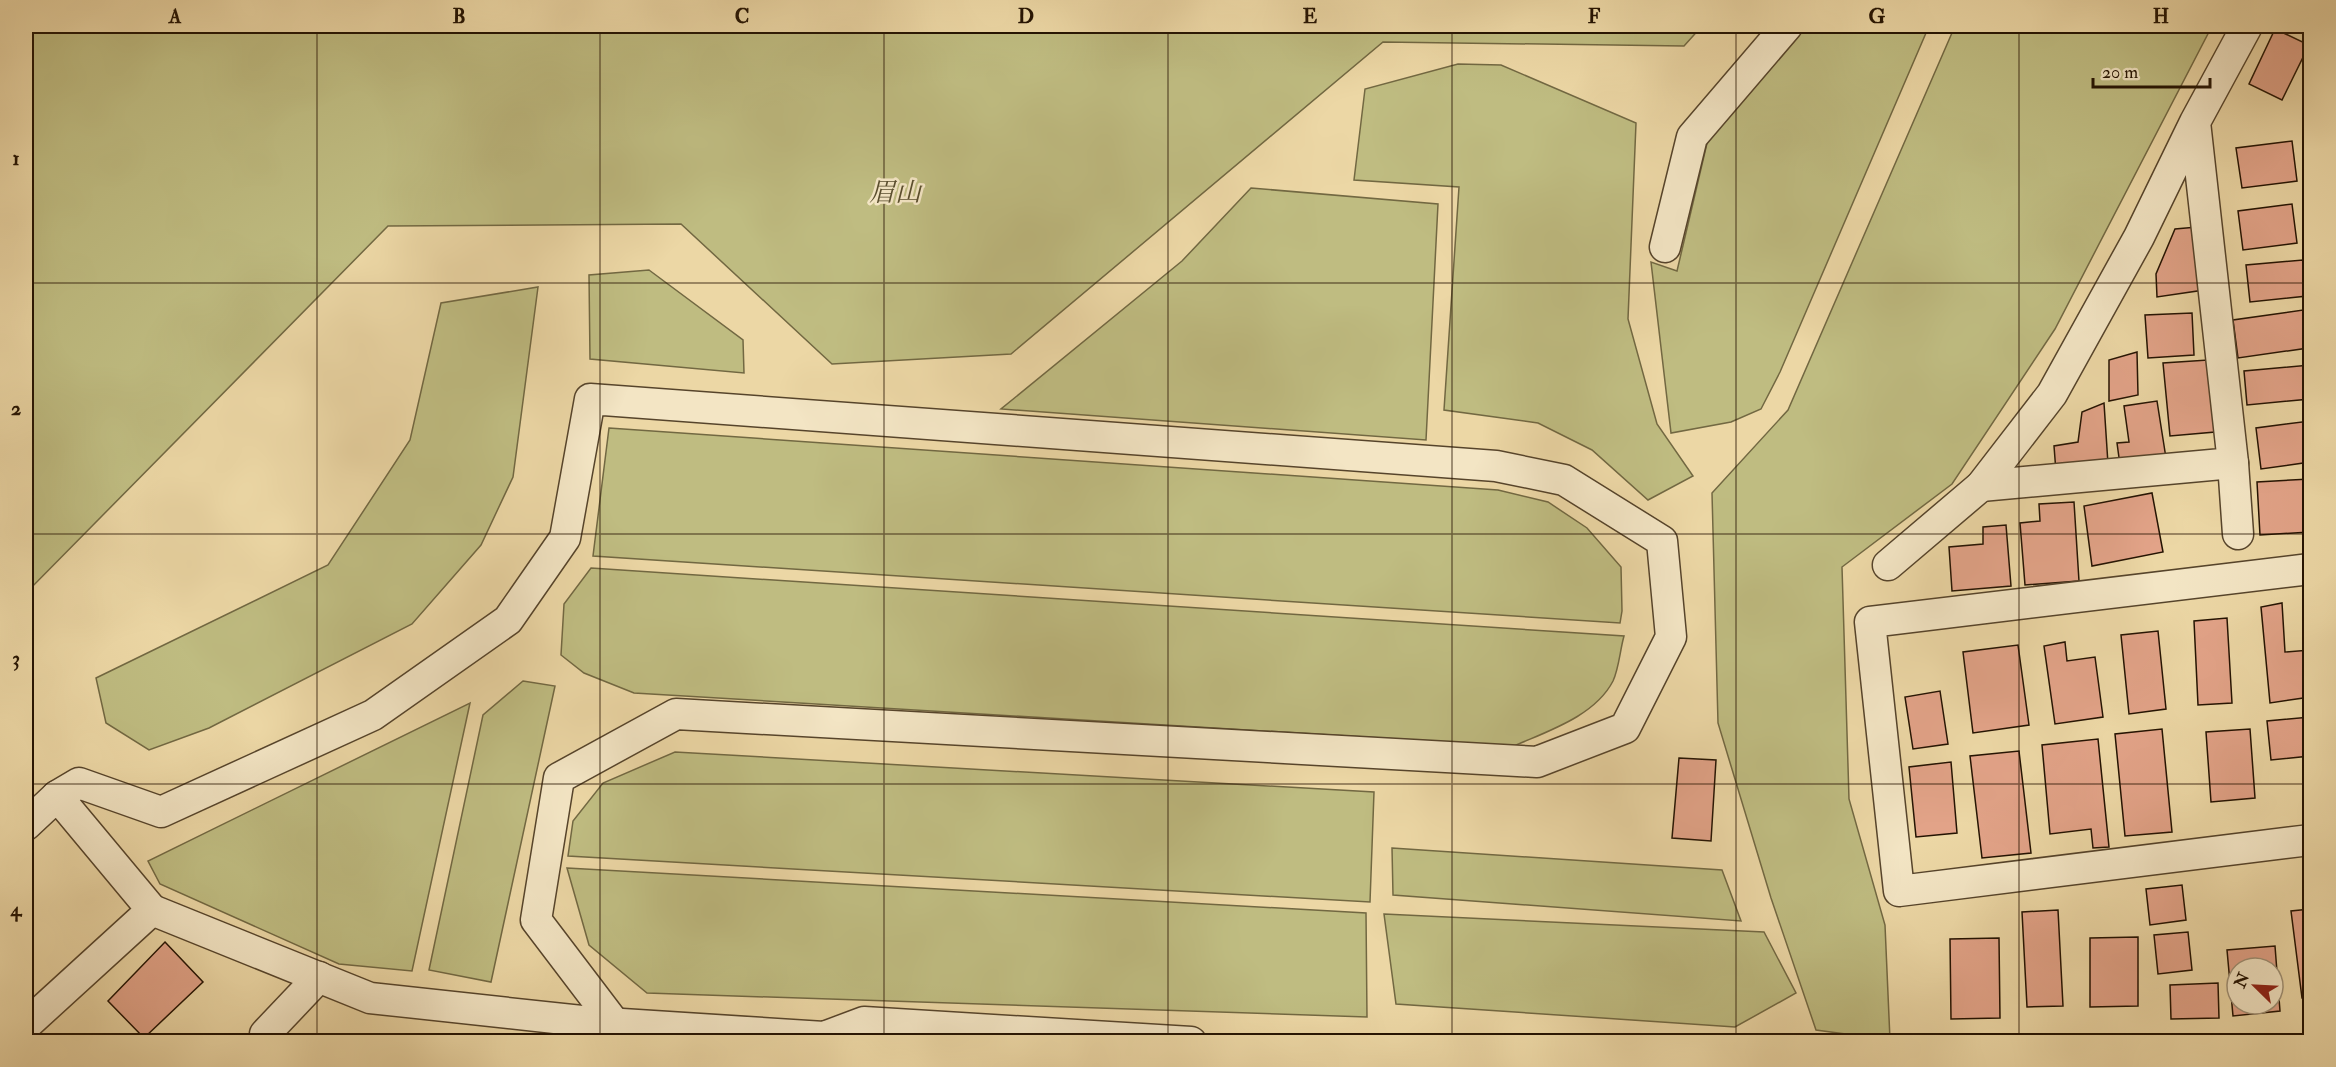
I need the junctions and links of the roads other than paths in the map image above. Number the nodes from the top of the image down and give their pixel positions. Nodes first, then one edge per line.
1 (1787, 26) edge
2 (2247, 26) edge
3 (2195, 122) junction
4 (1665, 247) dead end
5 (2233, 463) junction
6 (1981, 486) junction
7 (2238, 534) dead end
8 (1888, 565) dead end
9 (2310, 569) edge
10 (57, 796) junction
11 (26, 825) edge
12 (2310, 840) edge
13 (152, 910) junction
14 (320, 977) junction
15 (615, 1024) junction
16 (26, 1025) edge
17 (863, 1032) edge
18 (265, 1034) dead end
19 (1191, 1041) edge

1 - 4 street
2 - 3 street
3 - 5 street
3 - 6 street
5 - 6 street
5 - 7 street
6 - 8 street
9 - 12 street
10 - 11 street
10 - 13 street
10 - 15 street
13 - 14 street
13 - 16 street
14 - 15 street
14 - 18 street
15 - 17 street
17 - 19 street

